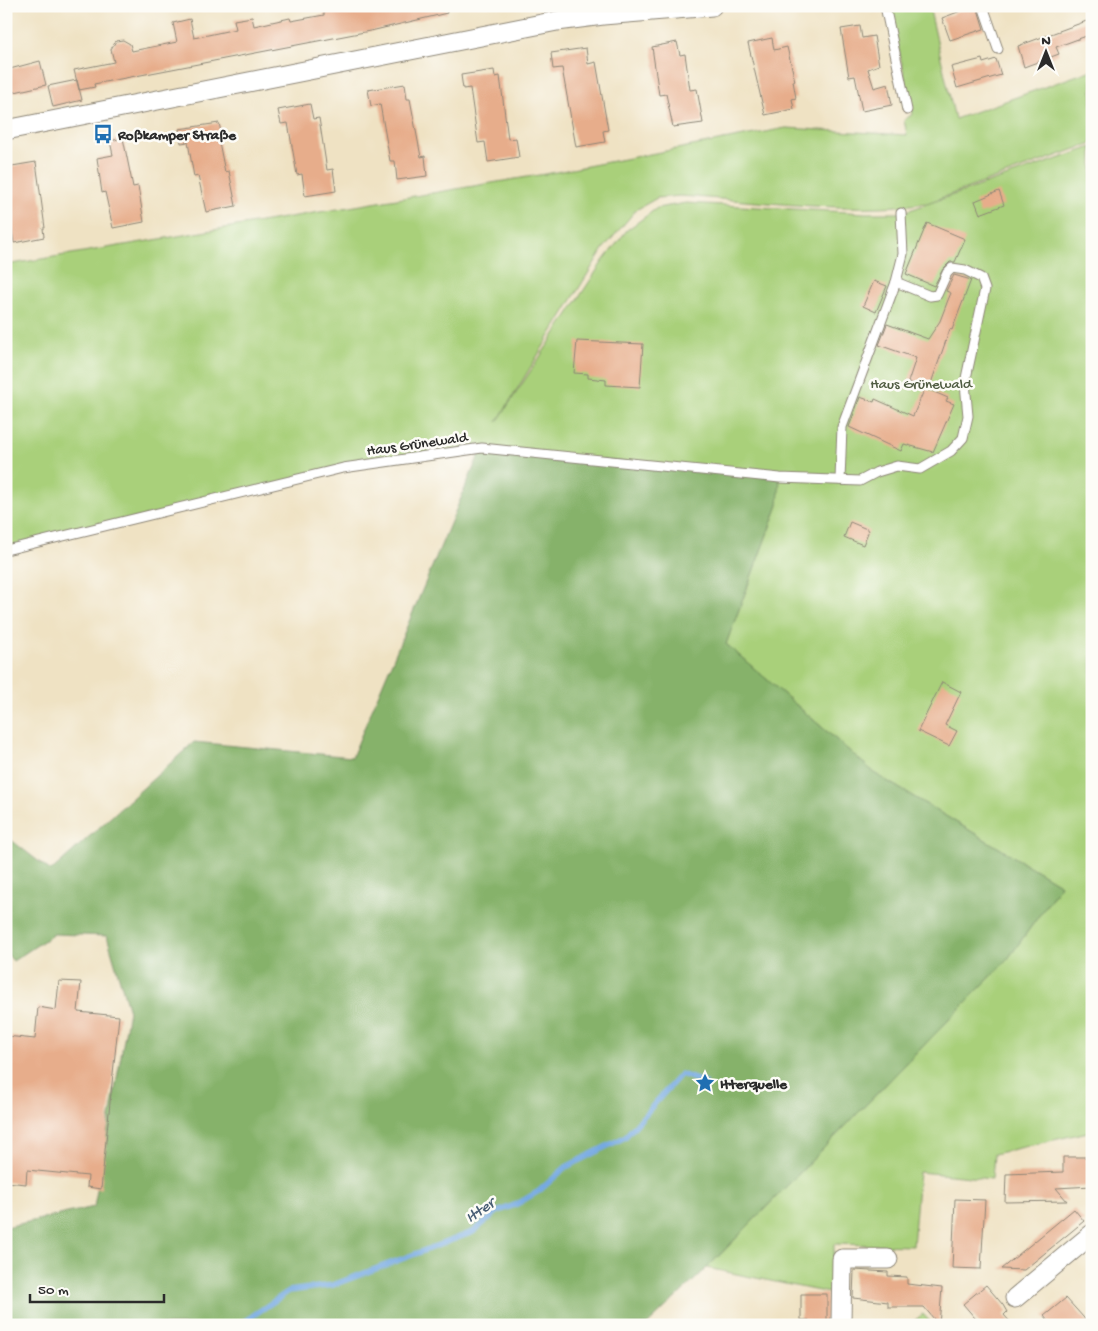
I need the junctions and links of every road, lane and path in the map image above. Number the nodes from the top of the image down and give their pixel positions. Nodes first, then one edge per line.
1 (712, 6) edge
2 (885, 6) edge
3 (982, 6) edge
4 (998, 48) dead end
5 (907, 110) dead end
6 (6, 130) edge
7 (901, 213) dead end
8 (896, 282) junction
9 (840, 480) junction
10 (6, 550) edge
11 (1092, 1234) edge
12 (888, 1259) dead end
13 (1015, 1298) dead end
14 (841, 1325) edge

1 - 6 street
2 - 5 lane
3 - 4 lane
7 - 8 lane
8 - 9 lane
8 - 9 lane, Haus Grünewald
9 - 10 lane, Haus Grünewald
11 - 13 street
12 - 14 street

